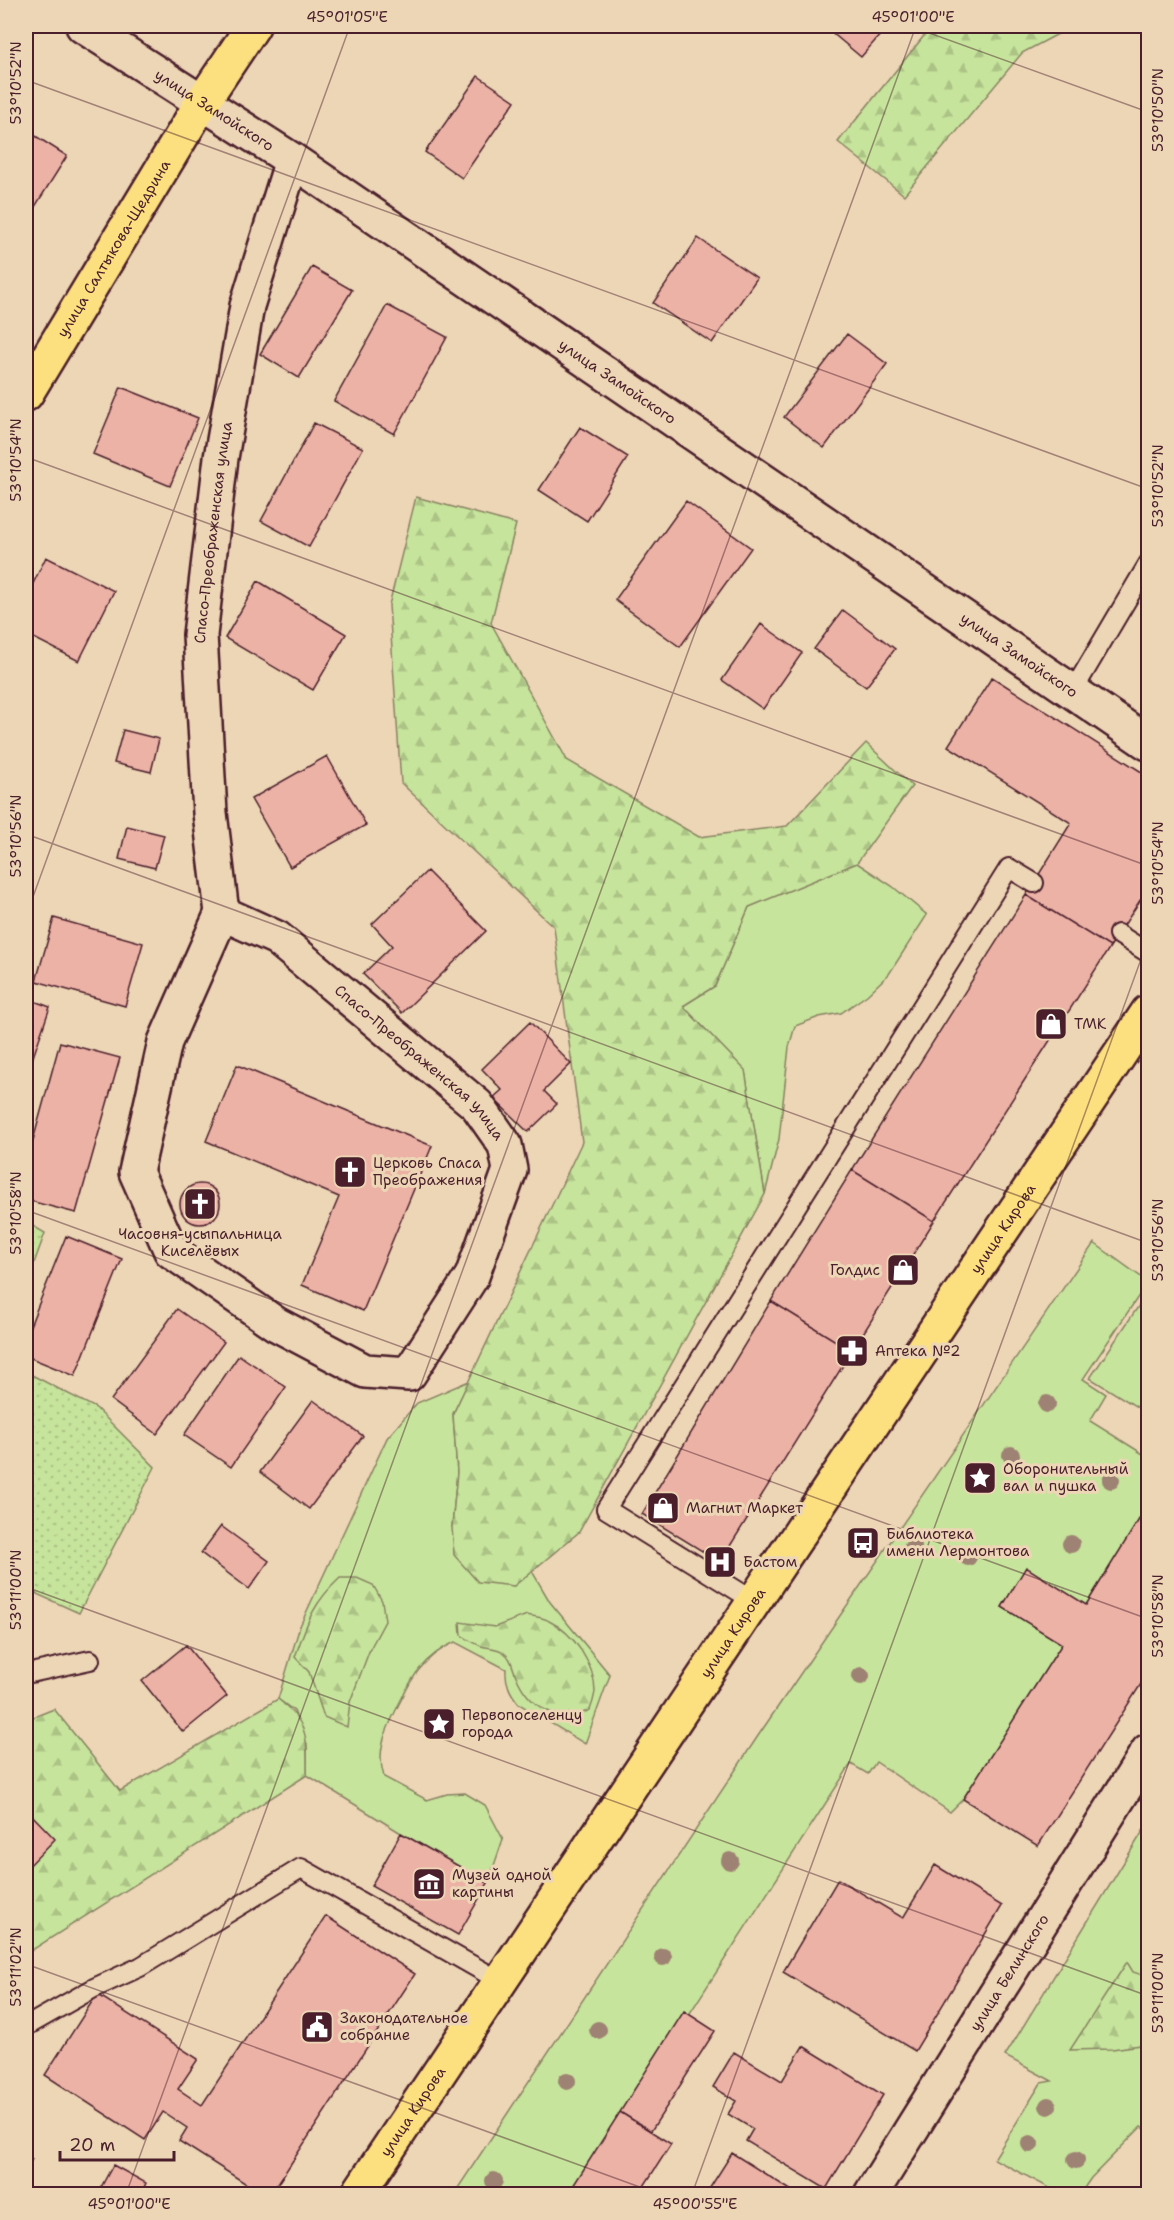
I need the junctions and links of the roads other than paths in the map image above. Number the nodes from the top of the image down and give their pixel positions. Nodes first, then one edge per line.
1 (83, 26) edge
2 (254, 26) edge
3 (201, 104) junction
4 (292, 160) junction
5 (26, 394) edge
6 (1149, 564) edge
7 (1073, 691) junction
8 (1149, 743) edge
9 (1034, 882) dead end
10 (222, 913) junction
11 (1118, 934) dead end
12 (1149, 953) edge
13 (1149, 1012) edge
14 (754, 1601) junction
15 (90, 1660) dead end
16 (26, 1674) edge
17 (1149, 1751) edge
18 (500, 1982) junction
19 (27, 2026) dead end
20 (358, 2194) edge
21 (871, 2194) edge

1 - 3 street, улица Замойского
2 - 3 main road, улица Салтыкова-Щедрина
3 - 4 street, улица Замойского
3 - 5 main road, улица Салтыкова-Щедрина
4 - 7 street, улица Замойского
4 - 10 street, Спасо-Преображенская улица
6 - 7 lane
7 - 8 street, улица Замойского
9 - 14 lane
10 - 10 street, Спасо-Преображенская улица
11 - 12 lane
13 - 14 main road, улица Кирова
14 - 18 main road, улица Кирова
15 - 16 lane
17 - 21 street, улица Белинского
18 - 19 lane
18 - 20 main road, улица Кирова

